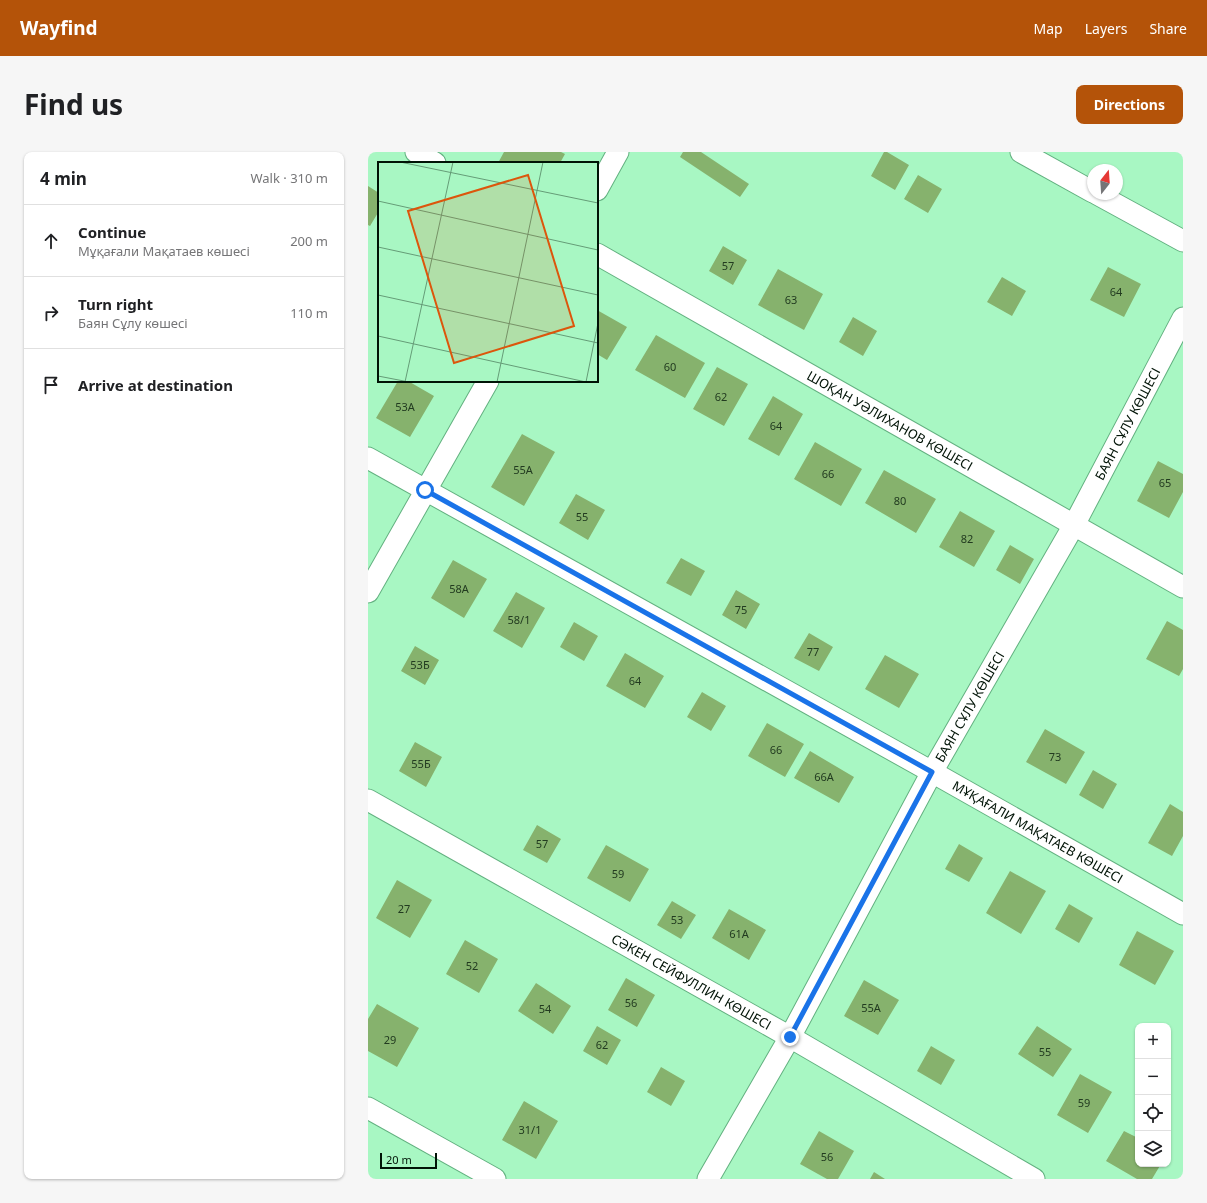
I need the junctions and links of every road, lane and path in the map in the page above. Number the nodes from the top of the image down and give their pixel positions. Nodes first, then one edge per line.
1 (416, 152) edge
2 (618, 152) edge
3 (1021, 152) edge
4 (433, 162) edge
5 (598, 188) edge
6 (1087, 189) edge
7 (1108, 200) edge
8 (1183, 241) edge
9 (598, 255) edge
10 (1183, 318) edge
11 (487, 382) edge
12 (368, 458) edge
13 (425, 490) junction
14 (1074, 525) junction
15 (1183, 587) edge
16 (368, 592) edge
17 (932, 772) junction
18 (368, 800) edge
19 (1183, 914) edge
20 (790, 1037) junction
21 (368, 1108) edge
22 (495, 1179) edge
23 (708, 1179) edge
24 (1034, 1179) edge

1 - 4 street
2 - 5 street
3 - 6 street
7 - 8 street
9 - 14 street, ШОҚАН УӘЛИХАНОВ КӨШЕСІ
10 - 14 street, БАЯН СҰЛУ КӨШЕСІ
11 - 13 street
12 - 13 street, МҰҚАҒАЛИ МАҚАТАЕВ КӨШЕСІ
13 - 16 street
13 - 17 street, МҰҚАҒАЛИ МАҚАТАЕВ КӨШЕСІ
14 - 15 street, ШОҚАН УӘЛИХАНОВ КӨШЕСІ
14 - 17 street, БАЯН СҰЛУ КӨШЕСІ
17 - 19 street, МҰҚАҒАЛИ МАҚАТАЕВ КӨШЕСІ
17 - 20 street, БАЯН СҰЛУ КӨШЕСІ
18 - 20 street, СӘКЕН СЕЙФУЛЛИН КӨШЕСІ
20 - 23 street, БАЯН СҰЛУ КӨШЕСІ
20 - 24 street, СӘКЕН СЕЙФУЛЛИН КӨШЕСІ
21 - 22 street

